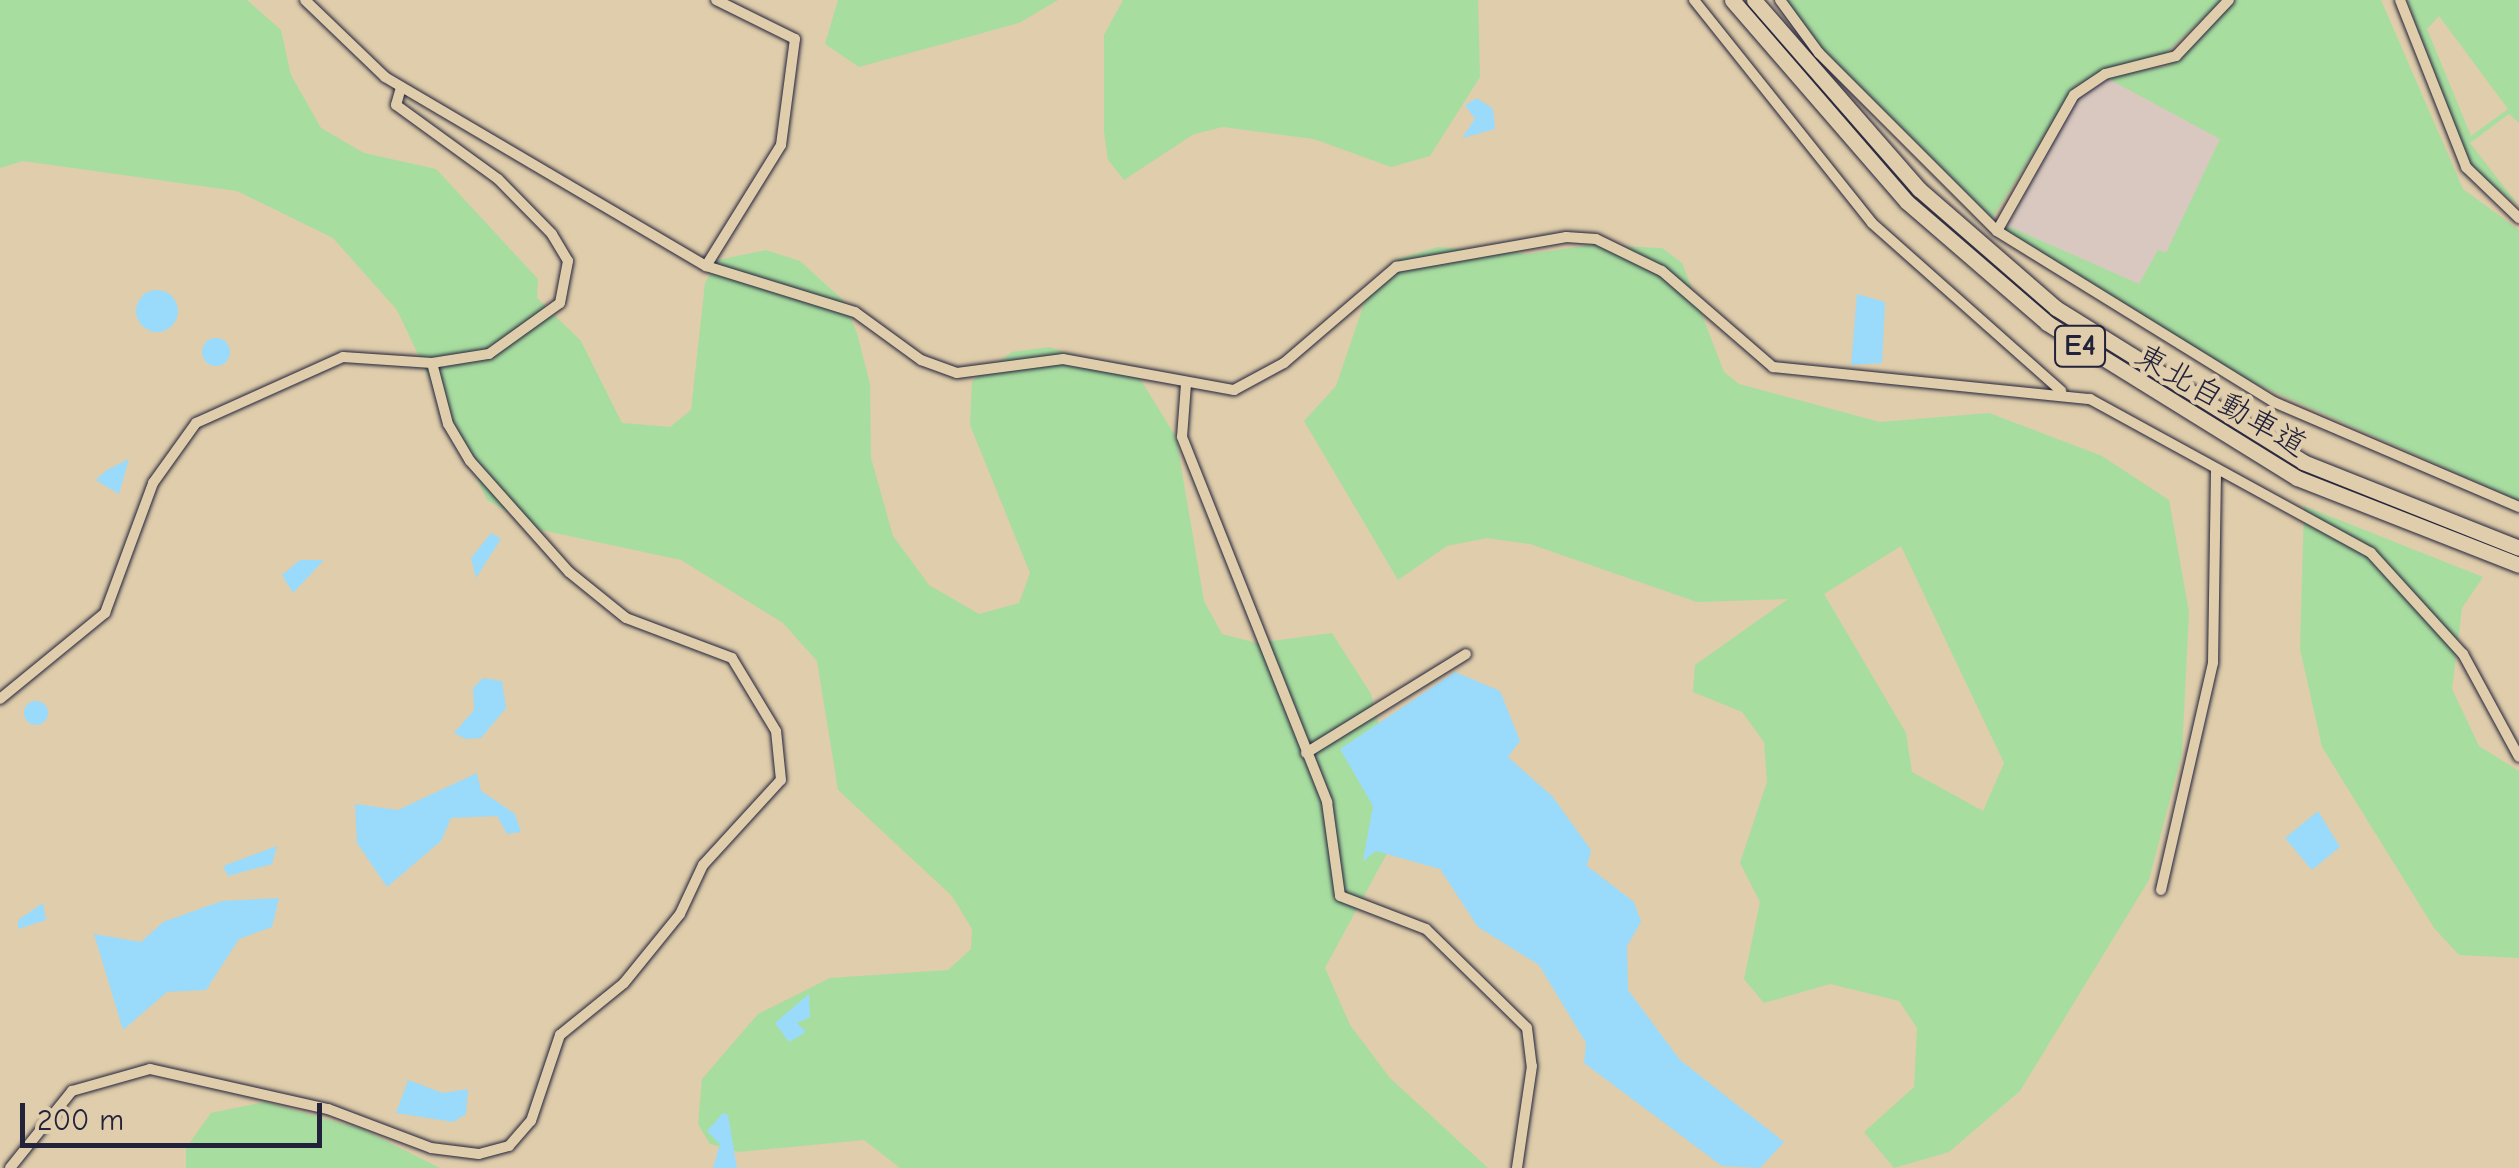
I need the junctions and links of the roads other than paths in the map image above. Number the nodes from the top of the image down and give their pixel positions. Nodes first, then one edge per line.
1 (305, 0) edge
2 (716, 0) edge
3 (1694, 0) edge
4 (1732, 0) edge
5 (1754, 0) edge
6 (1780, 0) edge
7 (2229, 0) edge
8 (2400, 0) edge
9 (401, 87) junction
10 (2519, 218) edge
11 (1997, 231) junction
12 (706, 266) junction
13 (432, 363) junction
14 (1186, 384) junction
15 (2061, 392) junction
16 (2216, 470) junction
17 (2519, 506) edge
18 (2519, 548) edge
19 (2519, 566) edge
20 (1466, 654) dead end
21 (0, 699) edge
22 (1306, 752) junction
23 (2519, 757) edge
24 (2161, 890) dead end
25 (10, 1168) edge
26 (1517, 1168) edge

1 - 9 street
2 - 12 street
3 - 15 street
4 - 19 highway, 東北自動車道 / E4
5 - 18 highway, 東北自動車道 / E4
6 - 11 street
7 - 11 street
8 - 10 street
9 - 12 street
9 - 13 street
11 - 17 street
12 - 14 street
13 - 21 street
13 - 25 street
14 - 15 street
14 - 22 street
15 - 16 street
16 - 23 street
16 - 24 street
20 - 22 street
22 - 26 street

